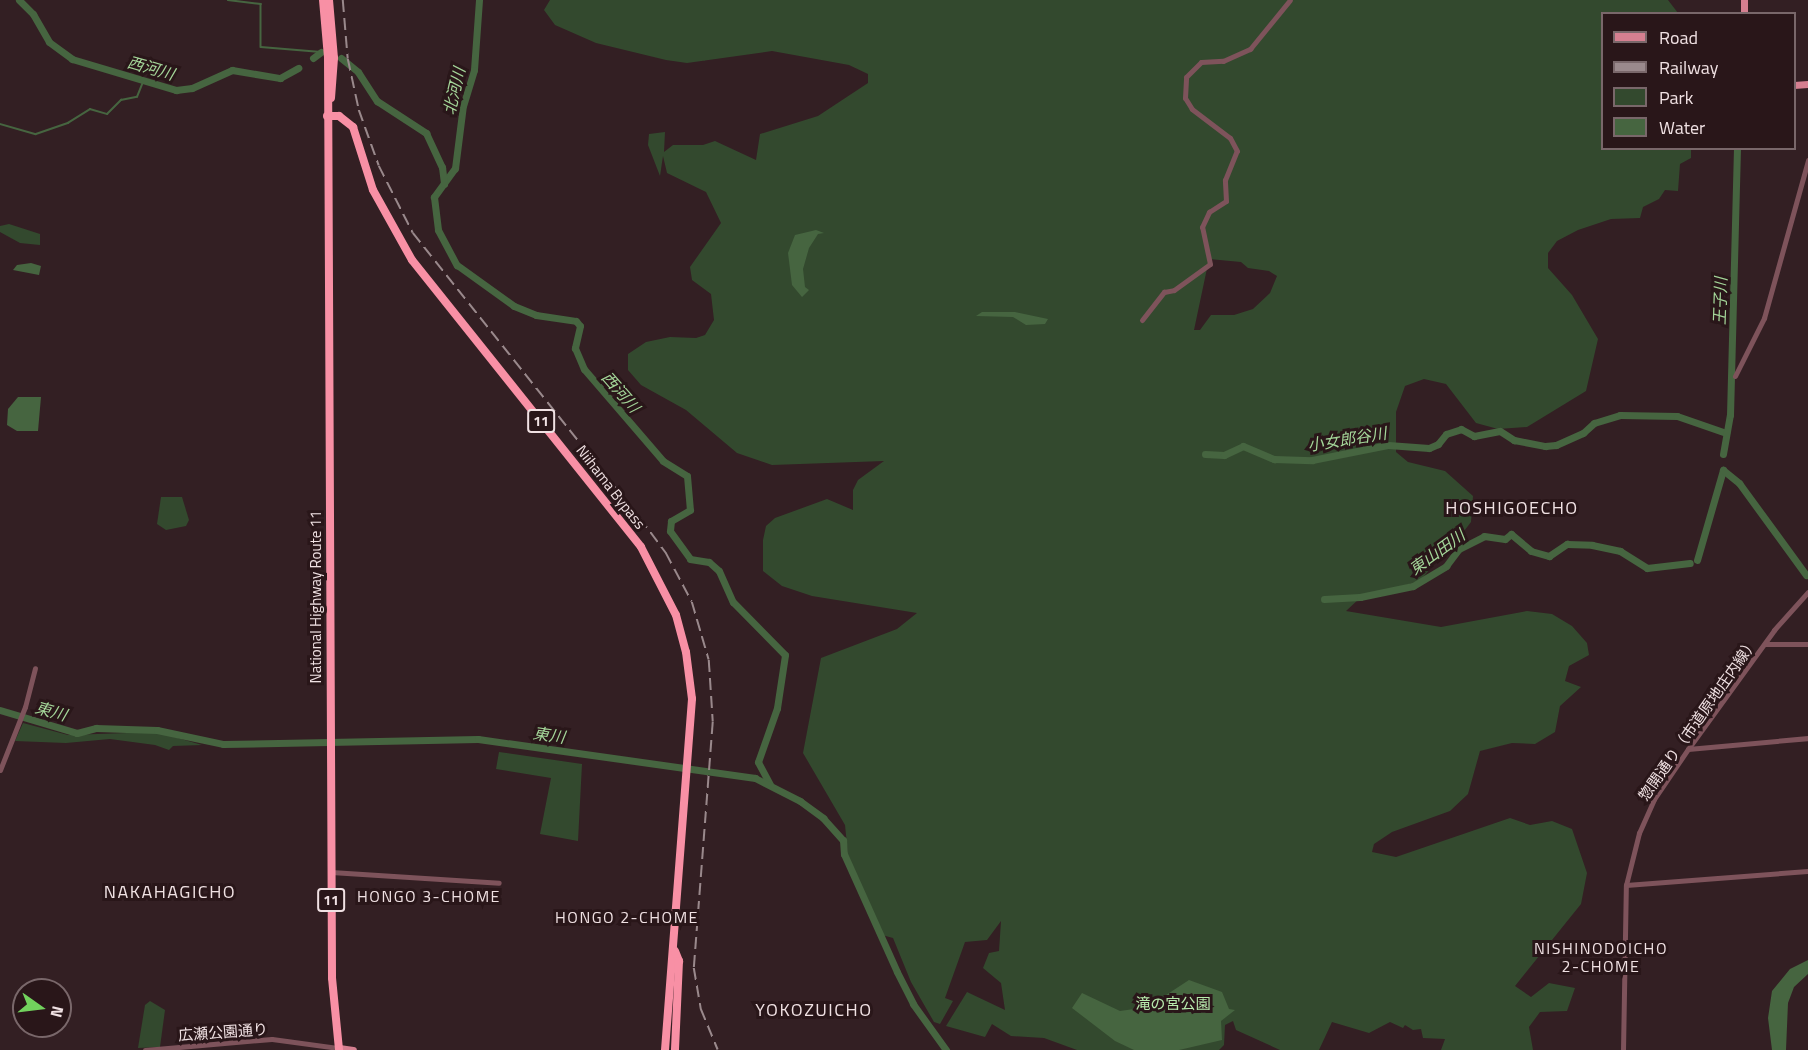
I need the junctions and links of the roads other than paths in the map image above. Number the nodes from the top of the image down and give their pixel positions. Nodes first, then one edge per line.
1 (323, 0) edge
2 (329, 0) edge
3 (1290, 0) edge
4 (329, 116) junction
5 (1808, 160) edge
6 (1142, 320) dead end
7 (1735, 376) dead end
8 (1808, 592) edge
9 (1765, 644) junction
10 (1808, 644) edge
11 (35, 668) dead end
12 (1808, 738) edge
13 (1688, 750) junction
14 (0, 770) edge
15 (1808, 871) edge
16 (331, 872) junction
17 (499, 883) dead end
18 (1626, 885) junction
19 (674, 950) junction
20 (339, 1049) edge
21 (145, 1050) edge
22 (353, 1050) edge
23 (665, 1050) edge
24 (675, 1050) edge
25 (1623, 1050) edge

1 - 4 highway, National Highway Route 11 / 11
2 - 4 highway, National Highway Route 11 / 11
3 - 6 street
4 - 16 highway, National Highway Route 11 / 11
4 - 19 highway, Niihama Bypass / 11
5 - 7 street
8 - 9 street, 惣開通り（市道原地庄内線）
9 - 10 street
9 - 13 street, 惣開通り（市道原地庄内線）
11 - 14 street
12 - 13 street
13 - 18 street, 惣開通り（市道原地庄内線）
15 - 18 street
16 - 17 street
16 - 20 highway, National Highway Route 11 / 11
18 - 25 street, 惣開通り（市道原地庄内線）
19 - 23 highway, Niihama Bypass / 11
19 - 24 highway, Niihama Bypass / 11
20 - 21 street, 広瀬公園通り
20 - 22 main road

